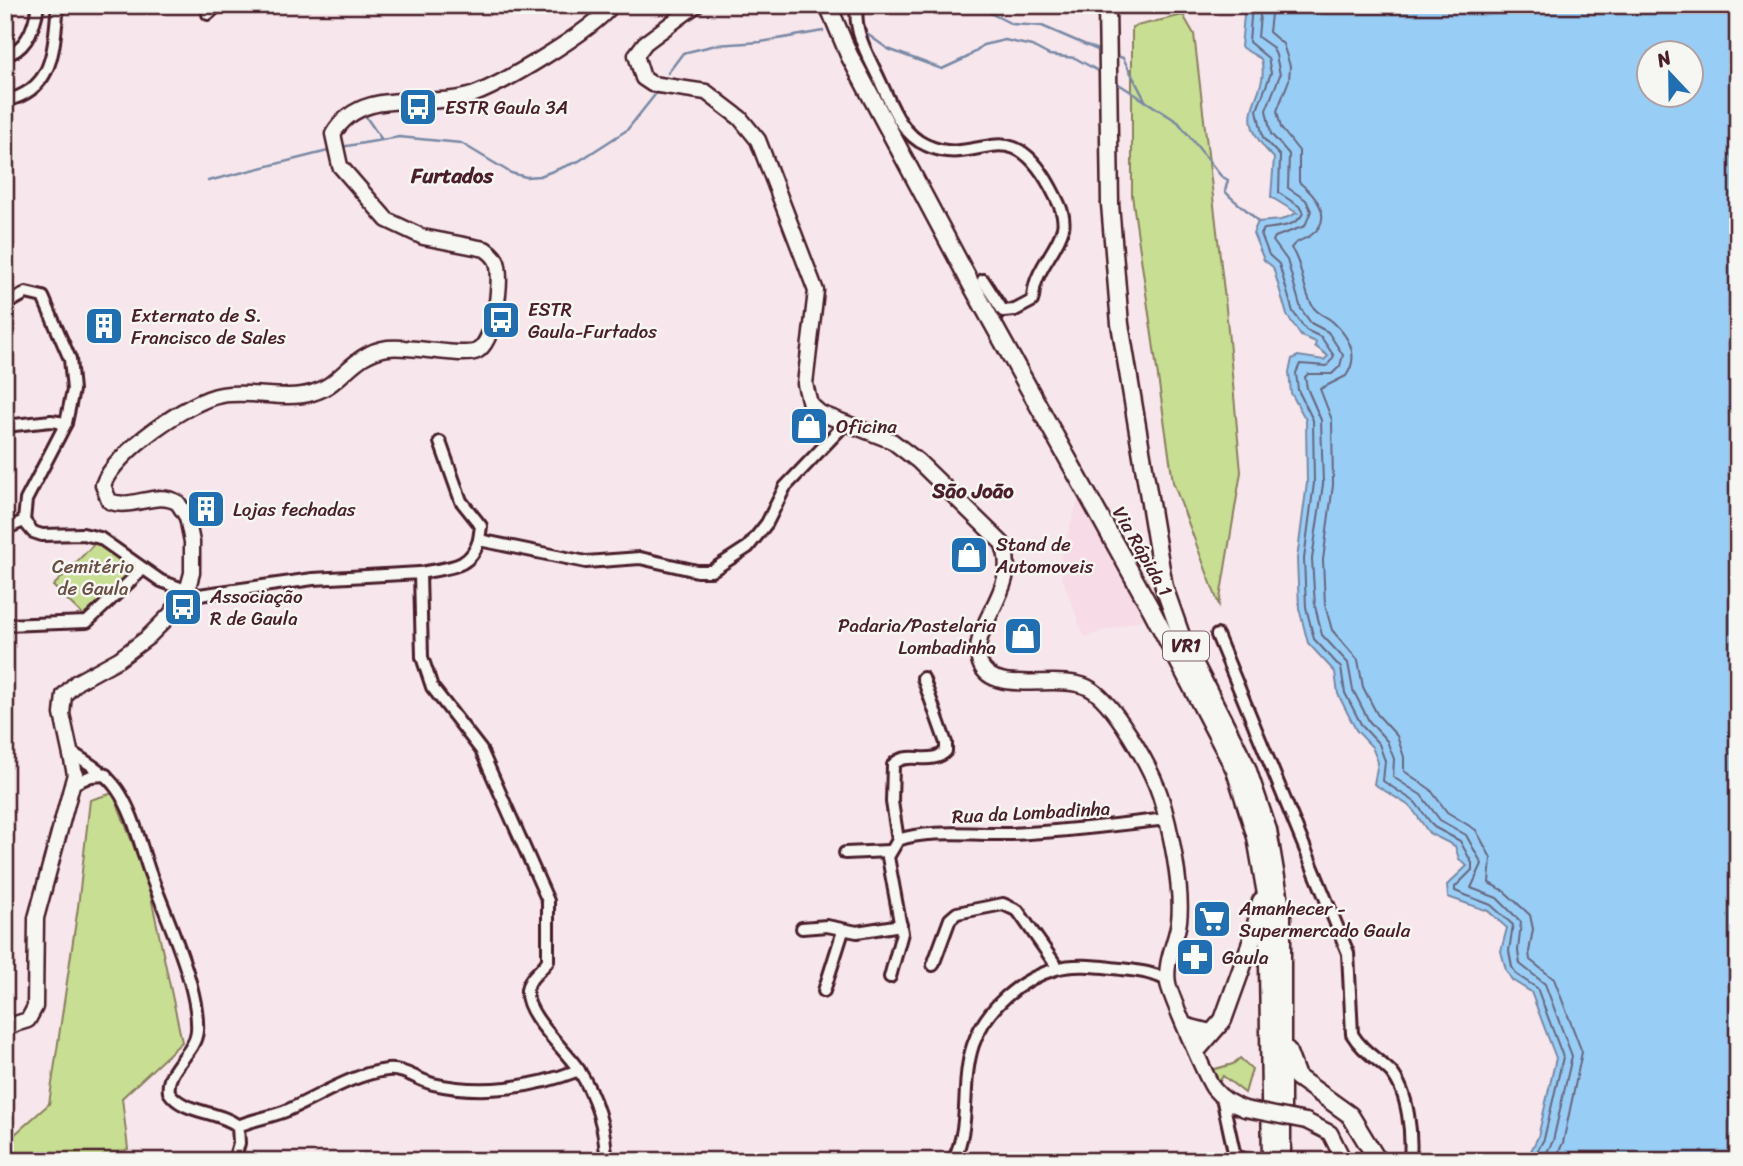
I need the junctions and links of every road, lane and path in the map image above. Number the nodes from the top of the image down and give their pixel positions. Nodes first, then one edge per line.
1 (38, 5) edge
2 (58, 5) edge
3 (218, 5) edge
4 (612, 5) edge
5 (696, 5) edge
6 (828, 5) edge
7 (857, 5) edge
8 (1110, 6) edge
9 (208, 14) dead end
10 (5, 55) edge
11 (5, 101) edge
12 (983, 280) dead end
13 (5, 305) edge
14 (848, 422) junction
15 (66, 423) junction
16 (5, 426) edge
17 (440, 442) dead end
18 (24, 521) junction
19 (5, 529) edge
20 (480, 540) junction
21 (142, 570) junction
22 (420, 573) junction
23 (187, 591) junction
24 (5, 625) edge
25 (1217, 635) dead end
26 (923, 678) dead end
27 (71, 752) junction
28 (106, 775) junction
29 (73, 784) junction
30 (1167, 819) junction
31 (898, 840) junction
32 (889, 851) junction
33 (845, 853) dead end
34 (1264, 877) junction
35 (901, 925) junction
36 (802, 928) dead end
37 (843, 931) junction
38 (933, 965) dead end
39 (1058, 968) junction
40 (890, 977) dead end
41 (1167, 980) junction
42 (824, 991) dead end
43 (5, 1024) edge
44 (1187, 1027) junction
45 (1282, 1028) junction
46 (1210, 1033) junction
47 (1196, 1050) junction
48 (579, 1070) junction
49 (1222, 1097) junction
50 (238, 1126) junction
51 (1238, 1160) edge
52 (234, 1161) edge
53 (606, 1161) edge
54 (953, 1161) edge
55 (1271, 1161) edge
56 (1282, 1161) edge
57 (1344, 1161) edge
58 (1378, 1161) edge
59 (1410, 1161) edge

1 - 10 street
2 - 11 street
3 - 9 street
4 - 23 main road
5 - 14 main road
6 - 34 highway, Via Rápida 1 / VR1
7 - 12 street
8 - 45 highway, Via Rápida 1 / VR1, bridge
13 - 15 street
14 - 20 street
14 - 30 main road
15 - 16 street
15 - 18 street
17 - 20 street
18 - 19 street
18 - 21 street
20 - 22 street
21 - 23 street
21 - 24 street
22 - 23 street
22 - 48 street
23 - 27 main road
25 - 59 street
26 - 31 street
27 - 28 street
27 - 29 main road
28 - 29 street
28 - 50 street
29 - 43 main road
30 - 31 street, Rua da Lombadinha
30 - 41 main road
31 - 32 street
32 - 33 street
32 - 35 street
34 - 46 highway
34 - 55 highway, Via Rápida 1 / VR1
35 - 37 street
35 - 40 street
36 - 37 street
37 - 42 street
38 - 39 street
39 - 41 street
39 - 54 street
41 - 44 main road
44 - 46 highway
44 - 47 main road
45 - 56 highway, Via Rápida 1 / VR1
45 - 58 highway
46 - 47 highway
47 - 49 main road
48 - 50 street
48 - 53 street
49 - 51 street
49 - 57 main road, bridge
50 - 52 street

